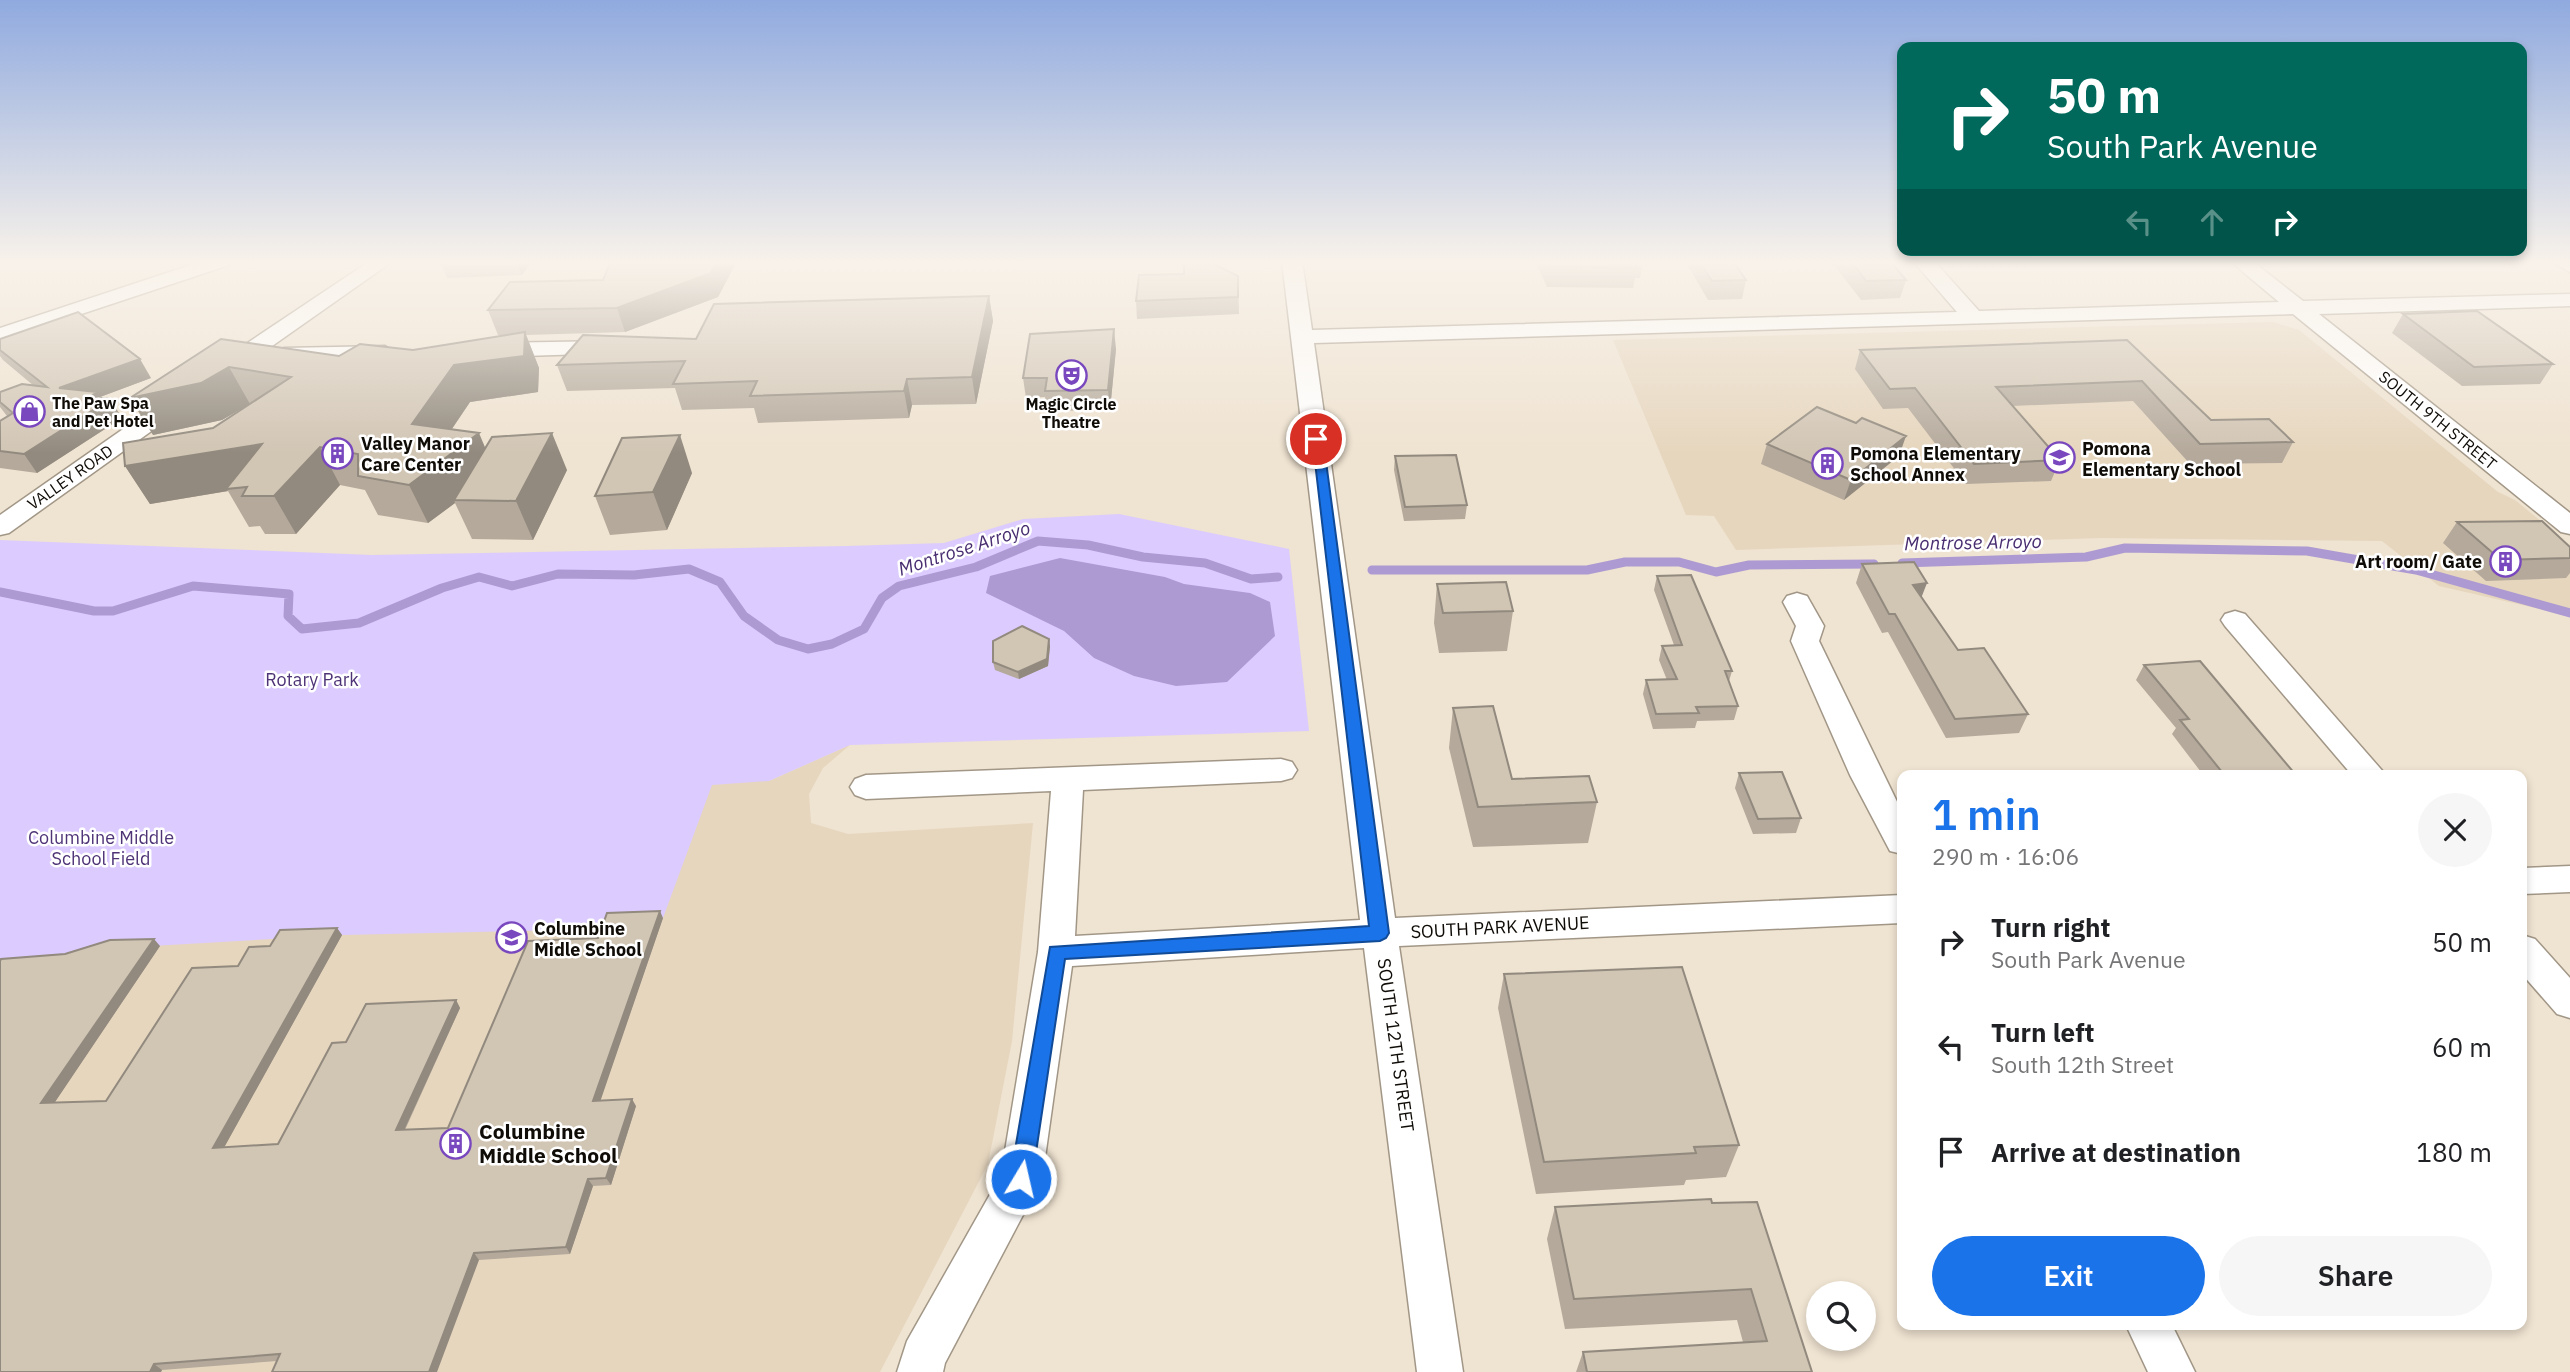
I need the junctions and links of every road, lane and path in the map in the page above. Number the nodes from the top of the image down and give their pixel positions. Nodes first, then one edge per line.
1 (30, 325) edge
2 (288, 325) edge
3 (1301, 325) edge
4 (1684, 325) edge
5 (2321, 325) edge
6 (0, 335) edge
7 (1302, 337) junction
8 (631, 347) edge
9 (464, 351) edge
10 (409, 352) edge
11 (242, 356) junction
12 (2567, 521) edge
13 (0, 527) edge
14 (1797, 602) dead end
15 (2235, 621) dead end
16 (1281, 770) dead end
17 (2366, 770) edge
18 (1068, 779) junction
19 (866, 787) dead end
20 (1897, 833) edge
21 (2570, 879) edge
22 (2527, 881) edge
23 (1897, 909) edge
24 (1380, 933) junction
25 (1056, 952) junction
26 (2527, 954) edge
27 (2570, 1003) edge
28 (2151, 1330) edge
29 (920, 1372) edge
30 (1440, 1372) edge
31 (2172, 1372) edge

1 - 6 street
2 - 11 street, VALLEY ROAD
3 - 7 street, SOUTH 12TH STREET
4 - 7 street
5 - 12 street, SOUTH 9TH STREET
7 - 24 street, SOUTH 12TH STREET
8 - 9 street
10 - 11 street
11 - 13 street, VALLEY ROAD
14 - 20 street
15 - 17 street
16 - 18 street
18 - 19 street
18 - 25 street
21 - 22 street
23 - 24 street, SOUTH PARK AVENUE
24 - 25 street, SOUTH PARK AVENUE
24 - 30 street, SOUTH 12TH STREET
25 - 29 street
26 - 27 street
28 - 31 street

